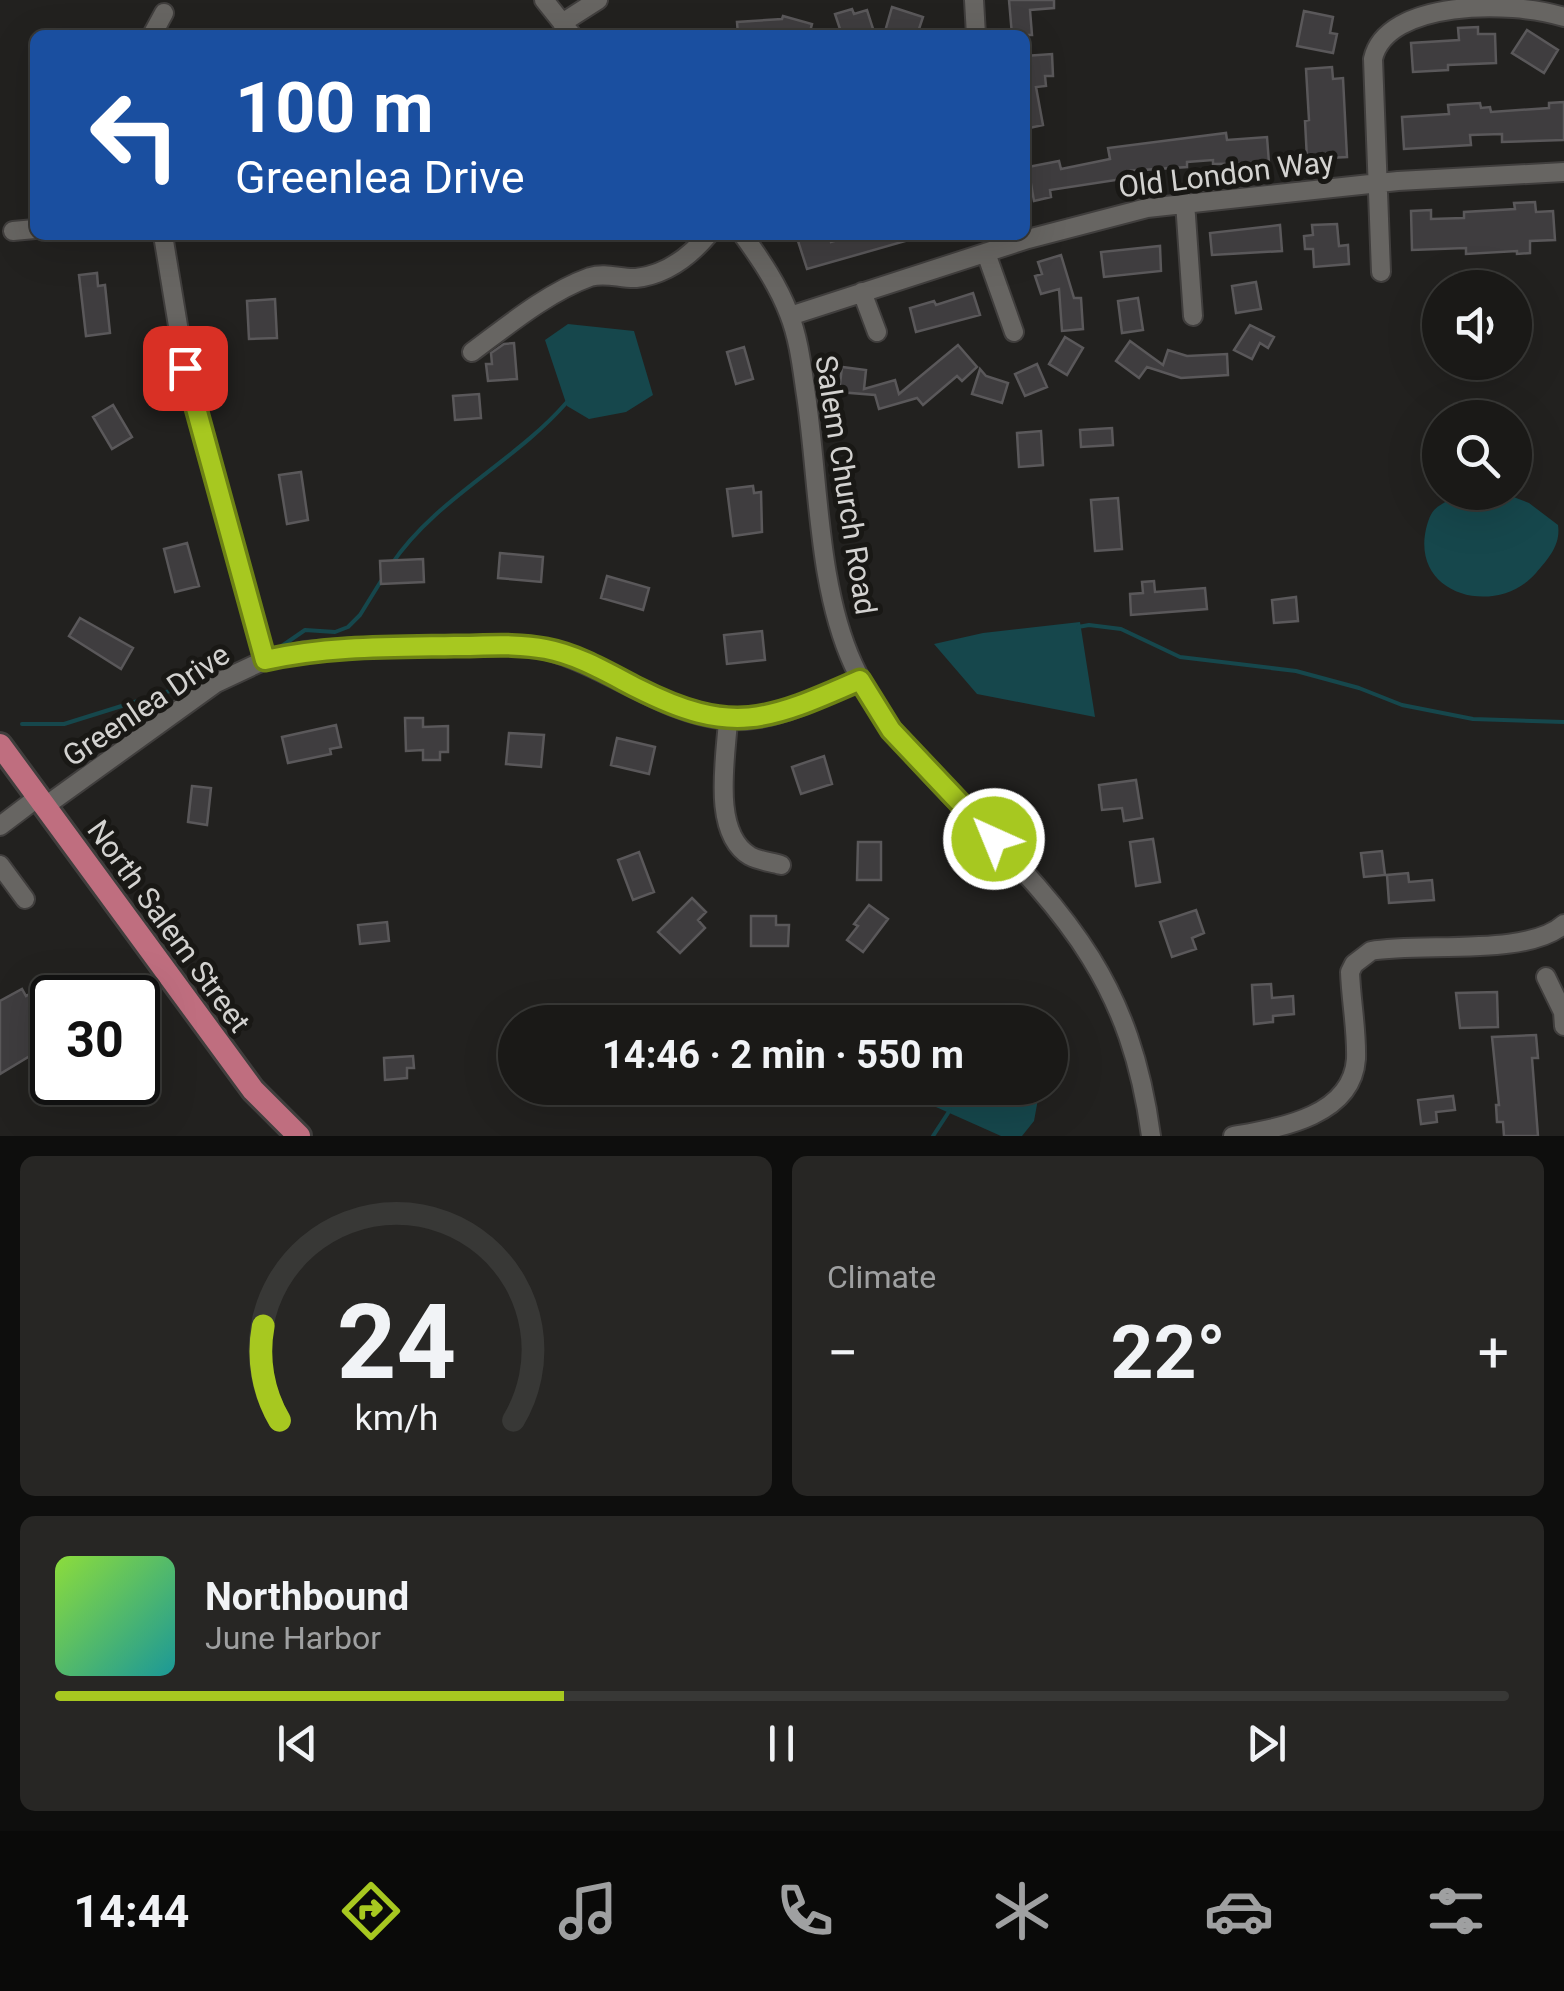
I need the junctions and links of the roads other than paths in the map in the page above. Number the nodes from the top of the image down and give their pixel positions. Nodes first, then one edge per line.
1 (544, 0) edge
2 (598, 0) edge
3 (974, 0) edge
4 (164, 14) dead end
5 (1564, 18) edge
6 (567, 29) edge
7 (155, 30) edge
8 (976, 30) edge
9 (1564, 172) edge
10 (1378, 182) junction
11 (1185, 202) junction
12 (30, 229) edge
13 (13, 231) dead end
14 (1030, 234) edge
15 (164, 240) edge
16 (703, 240) edge
17 (746, 240) edge
18 (1015, 240) edge
19 (986, 253) junction
20 (1381, 272) dead end
21 (862, 292) junction
22 (790, 316) junction
23 (1193, 316) dead end
24 (877, 332) dead end
25 (1014, 332) dead end
26 (472, 352) dead end
27 (265, 660) junction
28 (860, 680) junction
29 (728, 720) junction
30 (0, 745) edge
31 (40, 802) junction
32 (0, 826) edge
33 (0, 865) edge
34 (781, 865) dead end
35 (25, 900) dead end
36 (1564, 924) edge
37 (1546, 977) dead end
38 (1564, 1026) edge
39 (299, 1136) edge
40 (1151, 1136) edge
41 (1233, 1136) edge

1 - 6 street
2 - 6 street
3 - 8 street
4 - 7 street
5 - 10 street
9 - 10 street, Old London Way
10 - 11 street, Old London Way
10 - 20 street
11 - 14 street, Old London Way
11 - 23 street
12 - 13 street
15 - 27 street
16 - 26 street
17 - 22 street, Salem Church Road
18 - 19 street, Old London Way
19 - 21 street, Old London Way
19 - 25 street
21 - 22 street, Old London Way
21 - 24 street
22 - 28 street, Salem Church Road
27 - 29 street, Greenlea Drive
27 - 31 street, Greenlea Drive
28 - 29 street, Greenlea Drive
28 - 40 street, Salem Church Road
29 - 34 street
30 - 31 main road, North Salem Street
31 - 32 street, Greenlea Drive
31 - 39 main road, North Salem Street
33 - 35 street
36 - 41 street
37 - 38 street

